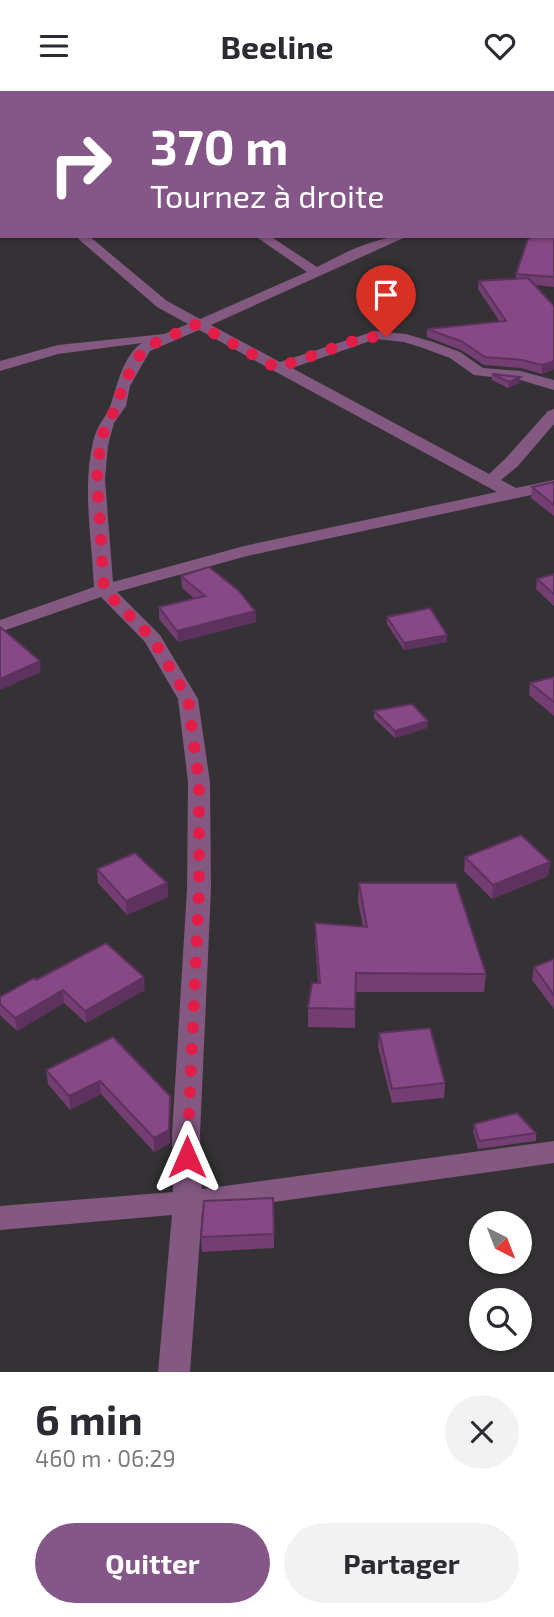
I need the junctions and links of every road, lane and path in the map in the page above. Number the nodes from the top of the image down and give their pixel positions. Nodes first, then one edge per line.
1 (83, 238) edge
2 (264, 238) edge
3 (397, 238) edge
4 (317, 273) junction
5 (197, 324) junction
6 (169, 336) junction
7 (0, 366) edge
8 (277, 368) junction
9 (554, 385) edge
10 (554, 414) edge
11 (490, 481) junction
12 (554, 485) edge
13 (512, 493) junction
14 (104, 590) junction
15 (0, 626) edge
16 (554, 1152) edge
17 (188, 1202) junction
18 (0, 1219) edge
19 (174, 1372) edge

1 - 5 street
2 - 4 street
3 - 4 street
4 - 5 street
5 - 6 street
5 - 8 street
6 - 7 street
6 - 14 street
8 - 9 street
8 - 11 street
10 - 11 street
11 - 13 street
12 - 13 street
13 - 14 street
14 - 15 street
14 - 17 street
16 - 17 street
17 - 18 street
17 - 19 street

